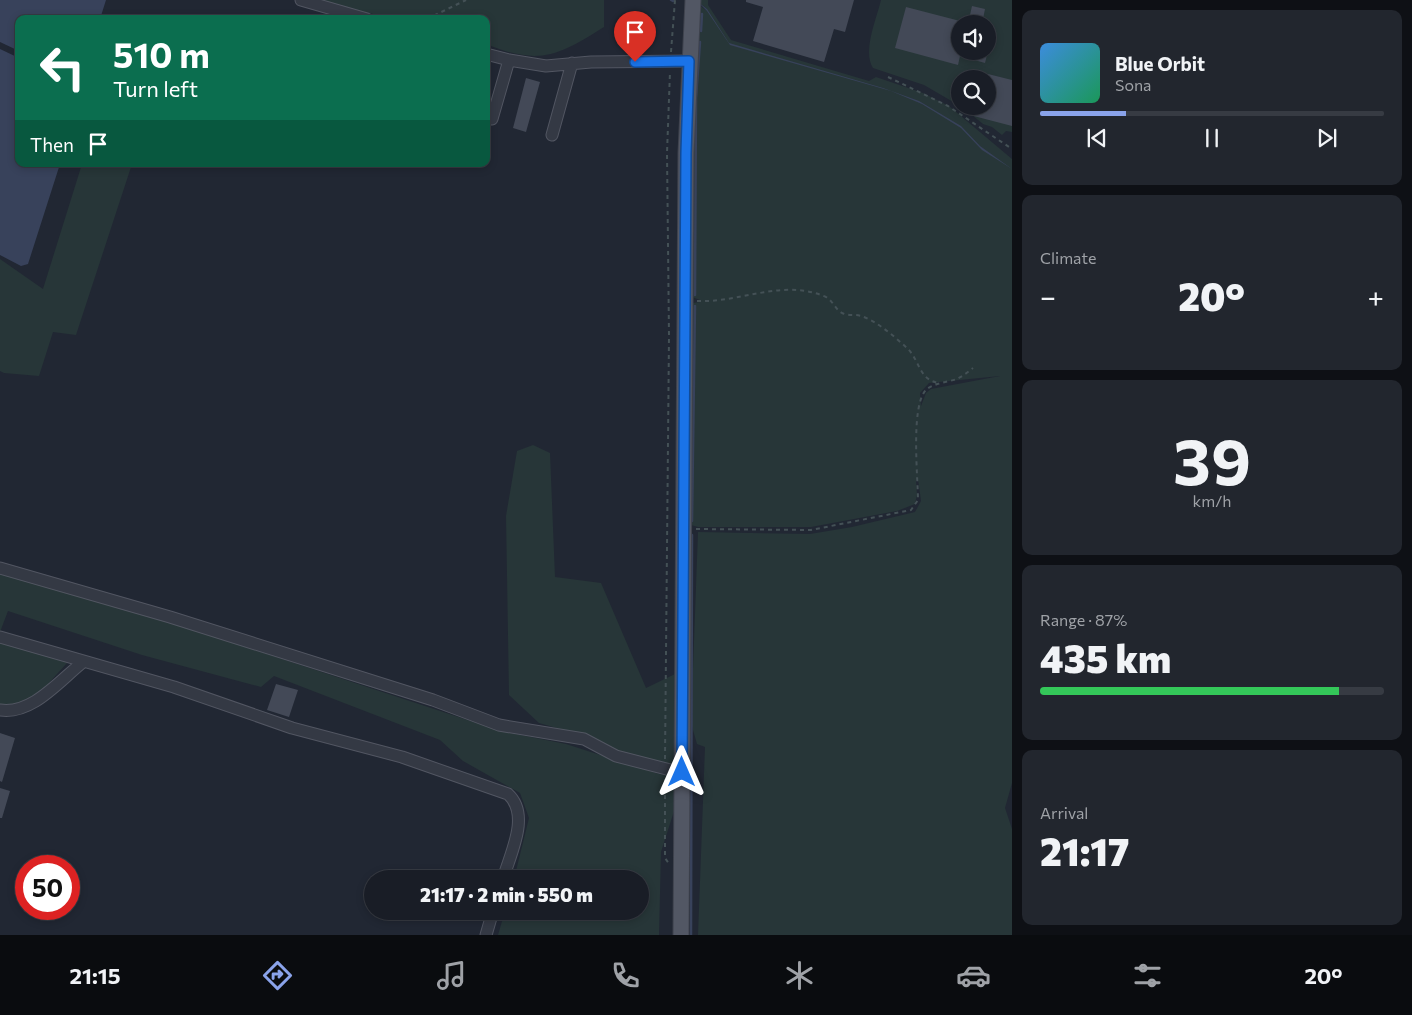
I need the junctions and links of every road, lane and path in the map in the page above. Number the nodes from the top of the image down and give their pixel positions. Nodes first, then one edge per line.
1 (301, 0) edge
2 (466, 0) edge
3 (675, 0) edge
4 (693, 0) edge
5 (353, 15) edge
6 (435, 15) edge
7 (490, 55) edge
8 (509, 60) junction
9 (670, 61) junction
10 (689, 61) junction
11 (572, 63) junction
12 (888, 77) dead end
13 (492, 119) dead end
14 (552, 135) dead end
15 (1012, 149) edge
16 (697, 301) dead end
17 (973, 368) dead end
18 (942, 384) junction
19 (684, 529) junction
20 (0, 568) edge
21 (0, 637) edge
22 (83, 662) junction
23 (0, 710) edge
24 (665, 769) junction
25 (682, 772) junction
26 (673, 868) dead end
27 (506, 870) edge
28 (490, 920) edge
29 (486, 935) edge
30 (681, 935) edge

1 - 5 street
2 - 6 path
3 - 9 path
4 - 10 main road
7 - 8 street
8 - 11 street
8 - 13 street
9 - 10 street
9 - 11 street
9 - 24 path
10 - 19 main road
11 - 14 street
12 - 15 path
16 - 18 path
17 - 18 path
18 - 19 path
19 - 25 main road
20 - 24 street
21 - 22 street
22 - 23 street
22 - 27 street
24 - 25 street
24 - 26 path
25 - 30 main road
28 - 29 street

